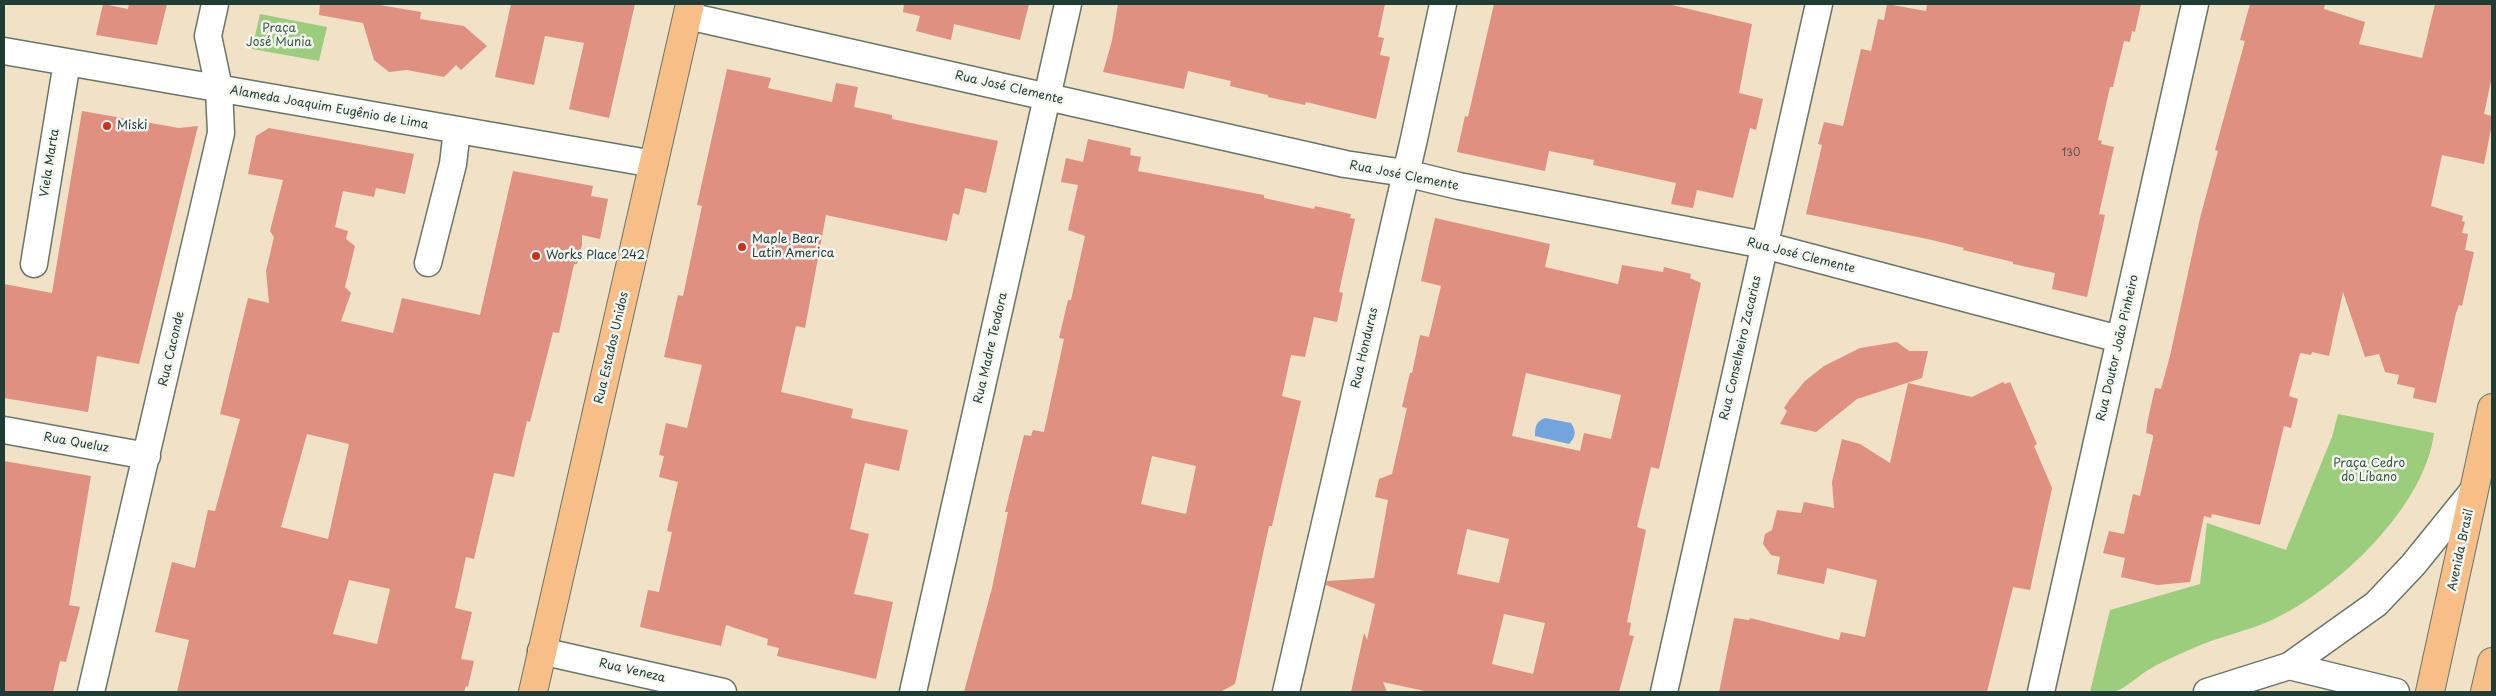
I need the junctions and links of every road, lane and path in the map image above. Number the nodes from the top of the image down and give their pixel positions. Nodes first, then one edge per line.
1 (215, 4) edge
2 (1068, 4) edge
3 (1443, 4) edge
4 (1819, 4) edge
5 (2195, 4) edge
6 (689, 10) edge
7 (4, 51) edge
8 (67, 62) junction
9 (219, 88) junction
10 (1048, 96) junction
11 (457, 130) junction
12 (654, 164) junction
13 (1405, 173) junction
14 (1764, 245) junction
15 (428, 263) dead end
16 (34, 264) dead end
17 (2119, 339) junction
18 (2492, 408) edge
19 (4, 430) edge
20 (148, 456) junction
21 (2473, 491) junction
22 (541, 652) junction
23 (2289, 666) junction
24 (91, 692) edge
25 (533, 692) edge
26 (723, 692) edge
27 (913, 692) edge
28 (1286, 692) edge
29 (1664, 692) edge
30 (2042, 692) edge
31 (2207, 692) edge
32 (2396, 692) edge
33 (2430, 692) edge

1 - 9 street, Rua Caconde
2 - 10 street, Rua Madre Teodora
3 - 13 street, Rua Honduras
4 - 14 street, Rua Conselheiro Zacarias
5 - 17 street, Rua Doutor João Pinheiro
6 - 10 street, Rua José Clemente
6 - 12 main road, Rua Estados Unidos
7 - 8 street, Alameda Joaquim Eugênio de Lima
8 - 9 street, Alameda Joaquim Eugênio de Lima
8 - 16 street, Viela Marta
9 - 11 street, Alameda Joaquim Eugênio de Lima
9 - 20 street, Rua Caconde
10 - 13 street, Rua José Clemente
10 - 27 street, Rua Madre Teodora
11 - 12 street, Alameda Joaquim Eugênio de Lima
11 - 15 street
12 - 22 main road, Rua Estados Unidos
13 - 14 street, Rua José Clemente
13 - 28 street, Rua Honduras
14 - 17 street, Rua José Clemente
14 - 29 street, Rua Conselheiro Zacarias
17 - 30 street, Rua Doutor João Pinheiro
18 - 21 main road, Avenida Brasil
19 - 20 street, Rua Queluz
20 - 24 street, Rua Caconde
21 - 23 street
21 - 33 main road, Avenida Brasil
22 - 25 main road, Rua Estados Unidos
22 - 26 street, Rua Veneza
23 - 31 street
23 - 32 street

